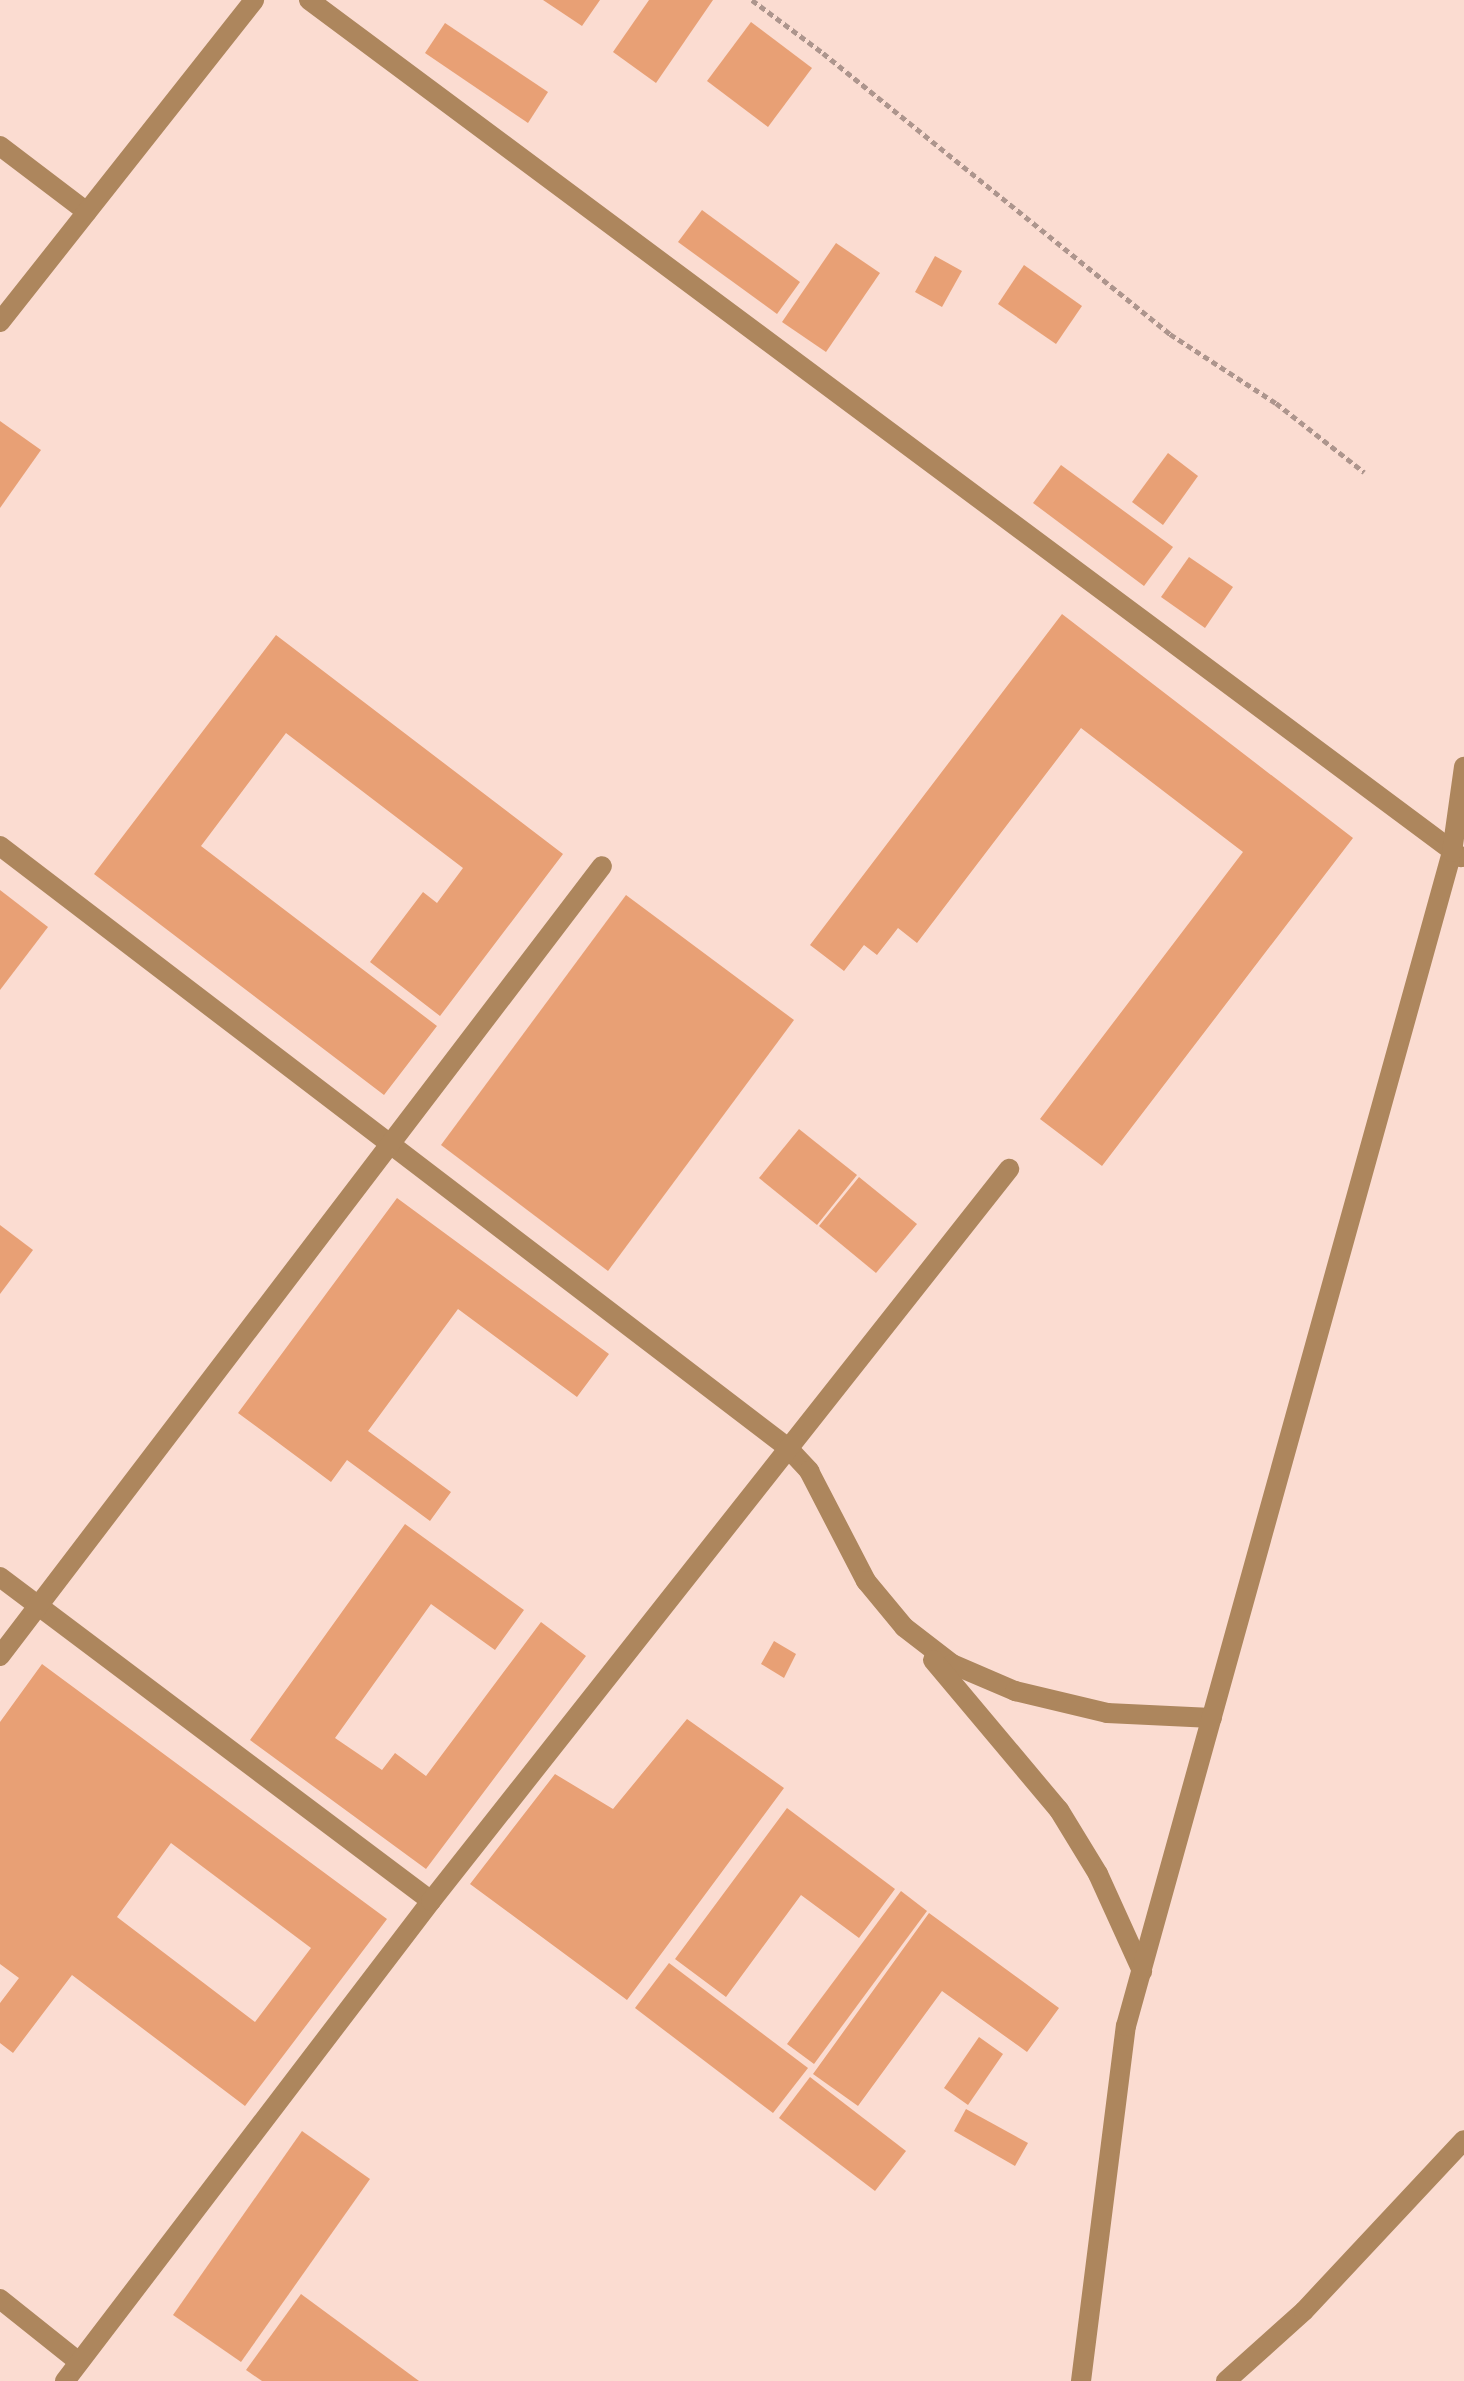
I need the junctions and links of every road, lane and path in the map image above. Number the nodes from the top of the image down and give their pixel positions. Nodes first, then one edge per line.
1 (254, 0) edge
2 (309, 0) edge
3 (752, 0) edge
4 (0, 146) edge
5 (87, 212) junction
6 (0, 322) edge
7 (1364, 472) dead end
8 (1464, 767) edge
9 (0, 846) edge
10 (1458, 856) edge
11 (602, 866) dead end
12 (390, 1144) junction
13 (1009, 1169) dead end
14 (787, 1447) junction
15 (0, 1577) edge
16 (39, 1606) junction
17 (904, 1627) junction
18 (0, 1656) edge
19 (1212, 1718) junction
20 (431, 1901) junction
21 (1142, 1971) junction
22 (1464, 2140) edge
23 (0, 2299) edge
24 (79, 2362) junction
25 (65, 2381) edge
26 (1081, 2381) edge
27 (1226, 2381) edge

1 - 5 street
2 - 10 street
3 - 7 path
4 - 5 street
5 - 6 street
8 - 10 street
9 - 12 street
10 - 19 street
11 - 12 street
12 - 14 street
12 - 16 street
13 - 14 street
14 - 17 street
14 - 20 street
15 - 16 street
16 - 18 street
16 - 20 street
17 - 19 street
17 - 21 street
19 - 21 street
20 - 24 street
21 - 26 street
22 - 27 street
23 - 24 street
24 - 25 street

